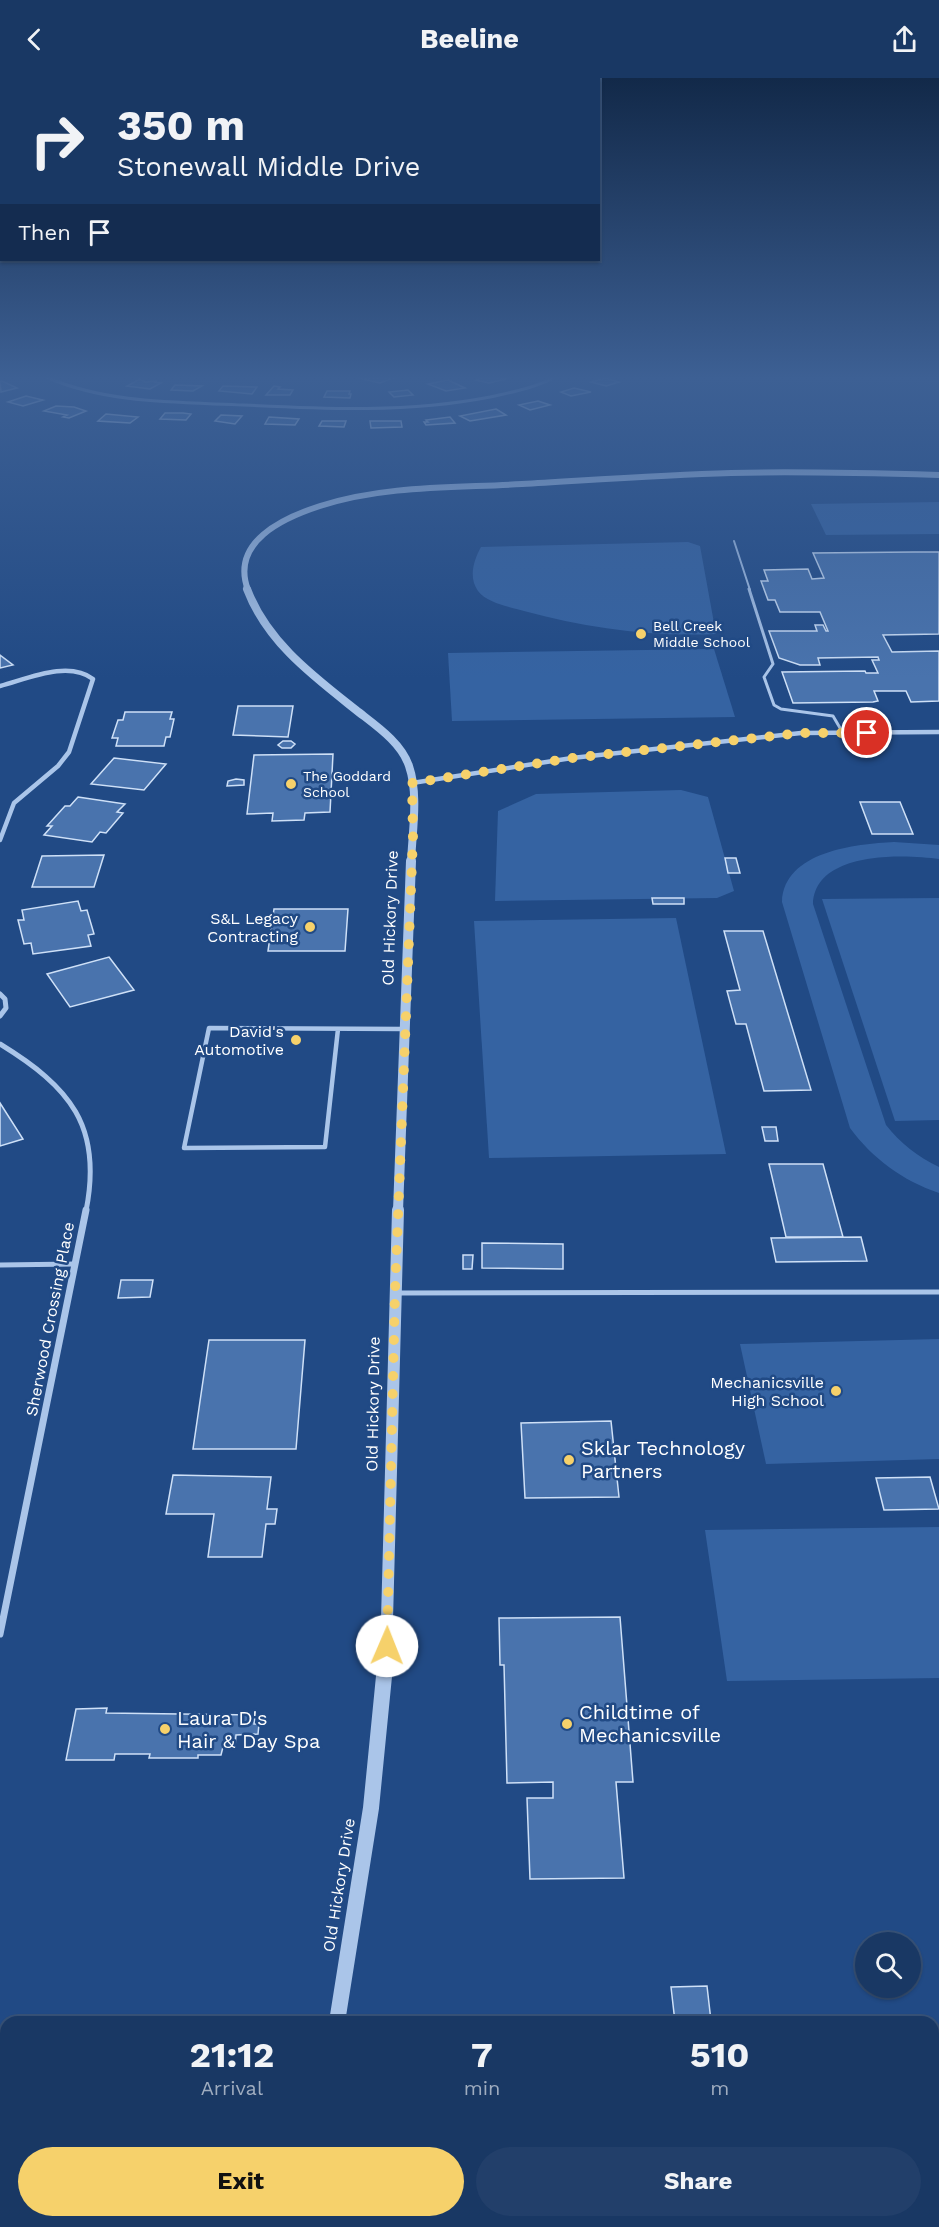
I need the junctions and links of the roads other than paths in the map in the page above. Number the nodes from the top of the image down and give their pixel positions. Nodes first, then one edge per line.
1 (648, 477) edge
2 (734, 541) dead end
3 (0, 686) edge
4 (939, 732) edge
5 (843, 733) junction
6 (412, 783) junction
7 (0, 840) edge
8 (0, 993) edge
9 (0, 1016) edge
10 (338, 1029) junction
11 (406, 1029) junction
12 (0, 1044) edge
13 (75, 1263) junction
14 (0, 1265) edge
15 (939, 1292) edge
16 (395, 1293) junction
17 (3, 1606) edge
18 (0, 1634) edge
19 (338, 2016) edge

1 - 6 street, Old Hickory Drive
2 - 5 lane
3 - 7 street
4 - 5 street
5 - 6 street
6 - 11 street, Old Hickory Drive
8 - 9 street
10 - 10 lane
10 - 11 lane
11 - 16 street, Old Hickory Drive
12 - 13 street, Sherwood Crossing Place
13 - 14 lane
13 - 17 street, Sherwood Crossing Place
15 - 16 lane
16 - 19 street, Old Hickory Drive
17 - 18 street, Sherwood Crossing Place

